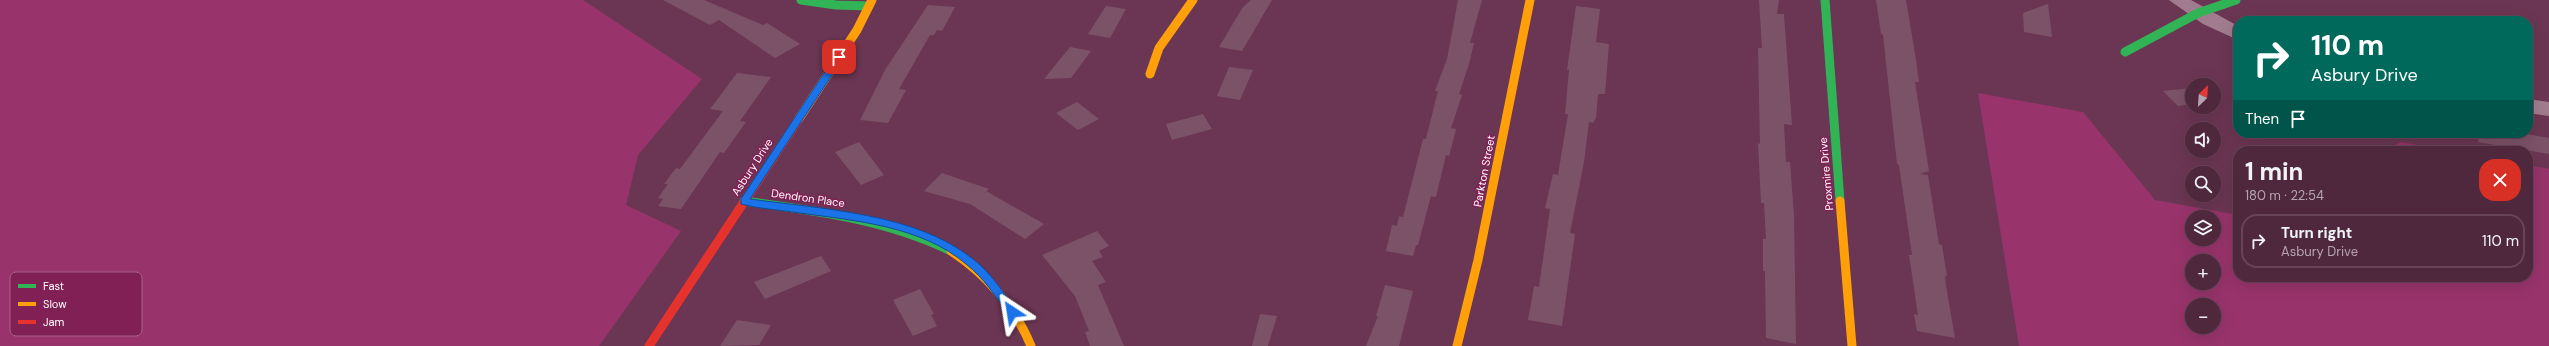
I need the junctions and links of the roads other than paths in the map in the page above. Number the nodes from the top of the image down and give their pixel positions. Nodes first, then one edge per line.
1 (801, 0) edge
2 (1193, 0) edge
3 (1530, 0) edge
4 (1825, 0) edge
5 (2178, 0) edge
6 (2236, 0) edge
7 (870, 3) edge
8 (2198, 13) junction
9 (2233, 31) edge
10 (2125, 52) dead end
11 (1150, 74) dead end
12 (2533, 107) edge
13 (2549, 109) edge
14 (744, 201) junction
15 (649, 346) edge
16 (1031, 346) edge
17 (1457, 346) edge
18 (1852, 346) edge

1 - 7 street
2 - 11 street
3 - 17 street, Parkton Street
4 - 18 street, Proxmire Drive
5 - 8 street
6 - 8 street
7 - 14 street, Asbury Drive
8 - 9 street
8 - 10 street
12 - 13 street
14 - 15 street, Asbury Drive
14 - 16 street, Dendron Place

